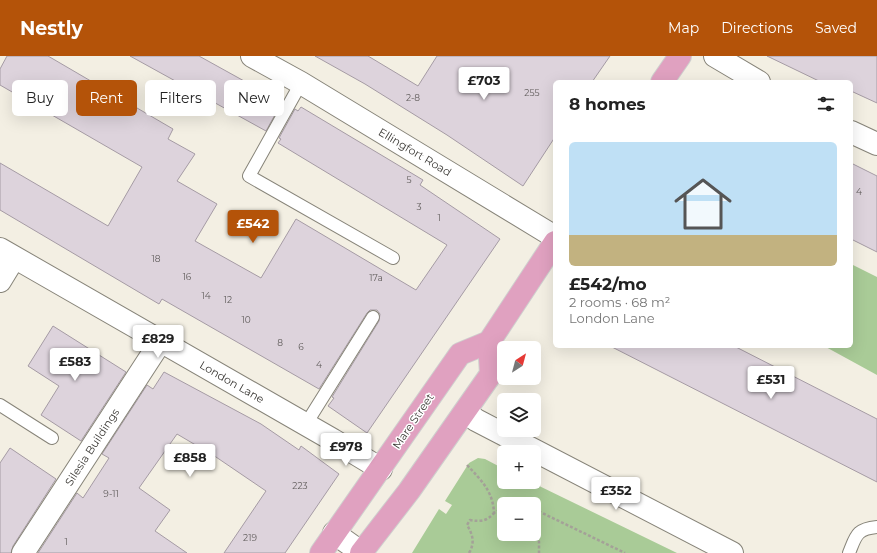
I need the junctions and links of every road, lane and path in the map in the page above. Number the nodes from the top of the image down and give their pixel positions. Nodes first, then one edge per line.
1 (252, 56) edge
2 (680, 56) edge
3 (715, 56) edge
4 (663, 80) edge
5 (757, 80) edge
6 (301, 83) junction
7 (853, 133) edge
8 (877, 144) edge
9 (553, 236) edge
10 (553, 245) edge
11 (7, 254) edge
12 (393, 258) dead end
13 (0, 281) edge
14 (373, 317) dead end
15 (161, 341) junction
16 (489, 342) junction
17 (0, 405) edge
18 (465, 412) junction
19 (306, 424) junction
20 (52, 438) dead end
21 (467, 465) dead end
22 (380, 469) junction
23 (497, 511) edge
24 (494, 513) junction
25 (541, 513) edge
26 (877, 527) edge
27 (334, 533) junction
28 (539, 541) edge
29 (23, 553) edge
30 (321, 553) edge
31 (361, 553) edge
32 (469, 553) edge
33 (539, 553) edge
34 (625, 553) edge
35 (732, 553) edge
36 (848, 553) edge

1 - 6 street, Ellingfort Road
2 - 4 main road
3 - 5 street
6 - 9 street, Ellingfort Road
6 - 12 lane
7 - 8 street
10 - 16 main road
11 - 13 street
11 - 15 street, London Lane
14 - 19 lane
15 - 19 street, London Lane
15 - 29 street, Silesia Buildings
16 - 18 main road
16 - 22 main road, Mare Street
17 - 20 lane
18 - 31 main road
18 - 35 street
19 - 22 street, London Lane
21 - 24 path
22 - 27 main road, Mare Street
23 - 24 path
24 - 32 path
25 - 34 path
26 - 36 lane
27 - 30 main road, Mare Street
27 - 31 street
28 - 33 path

